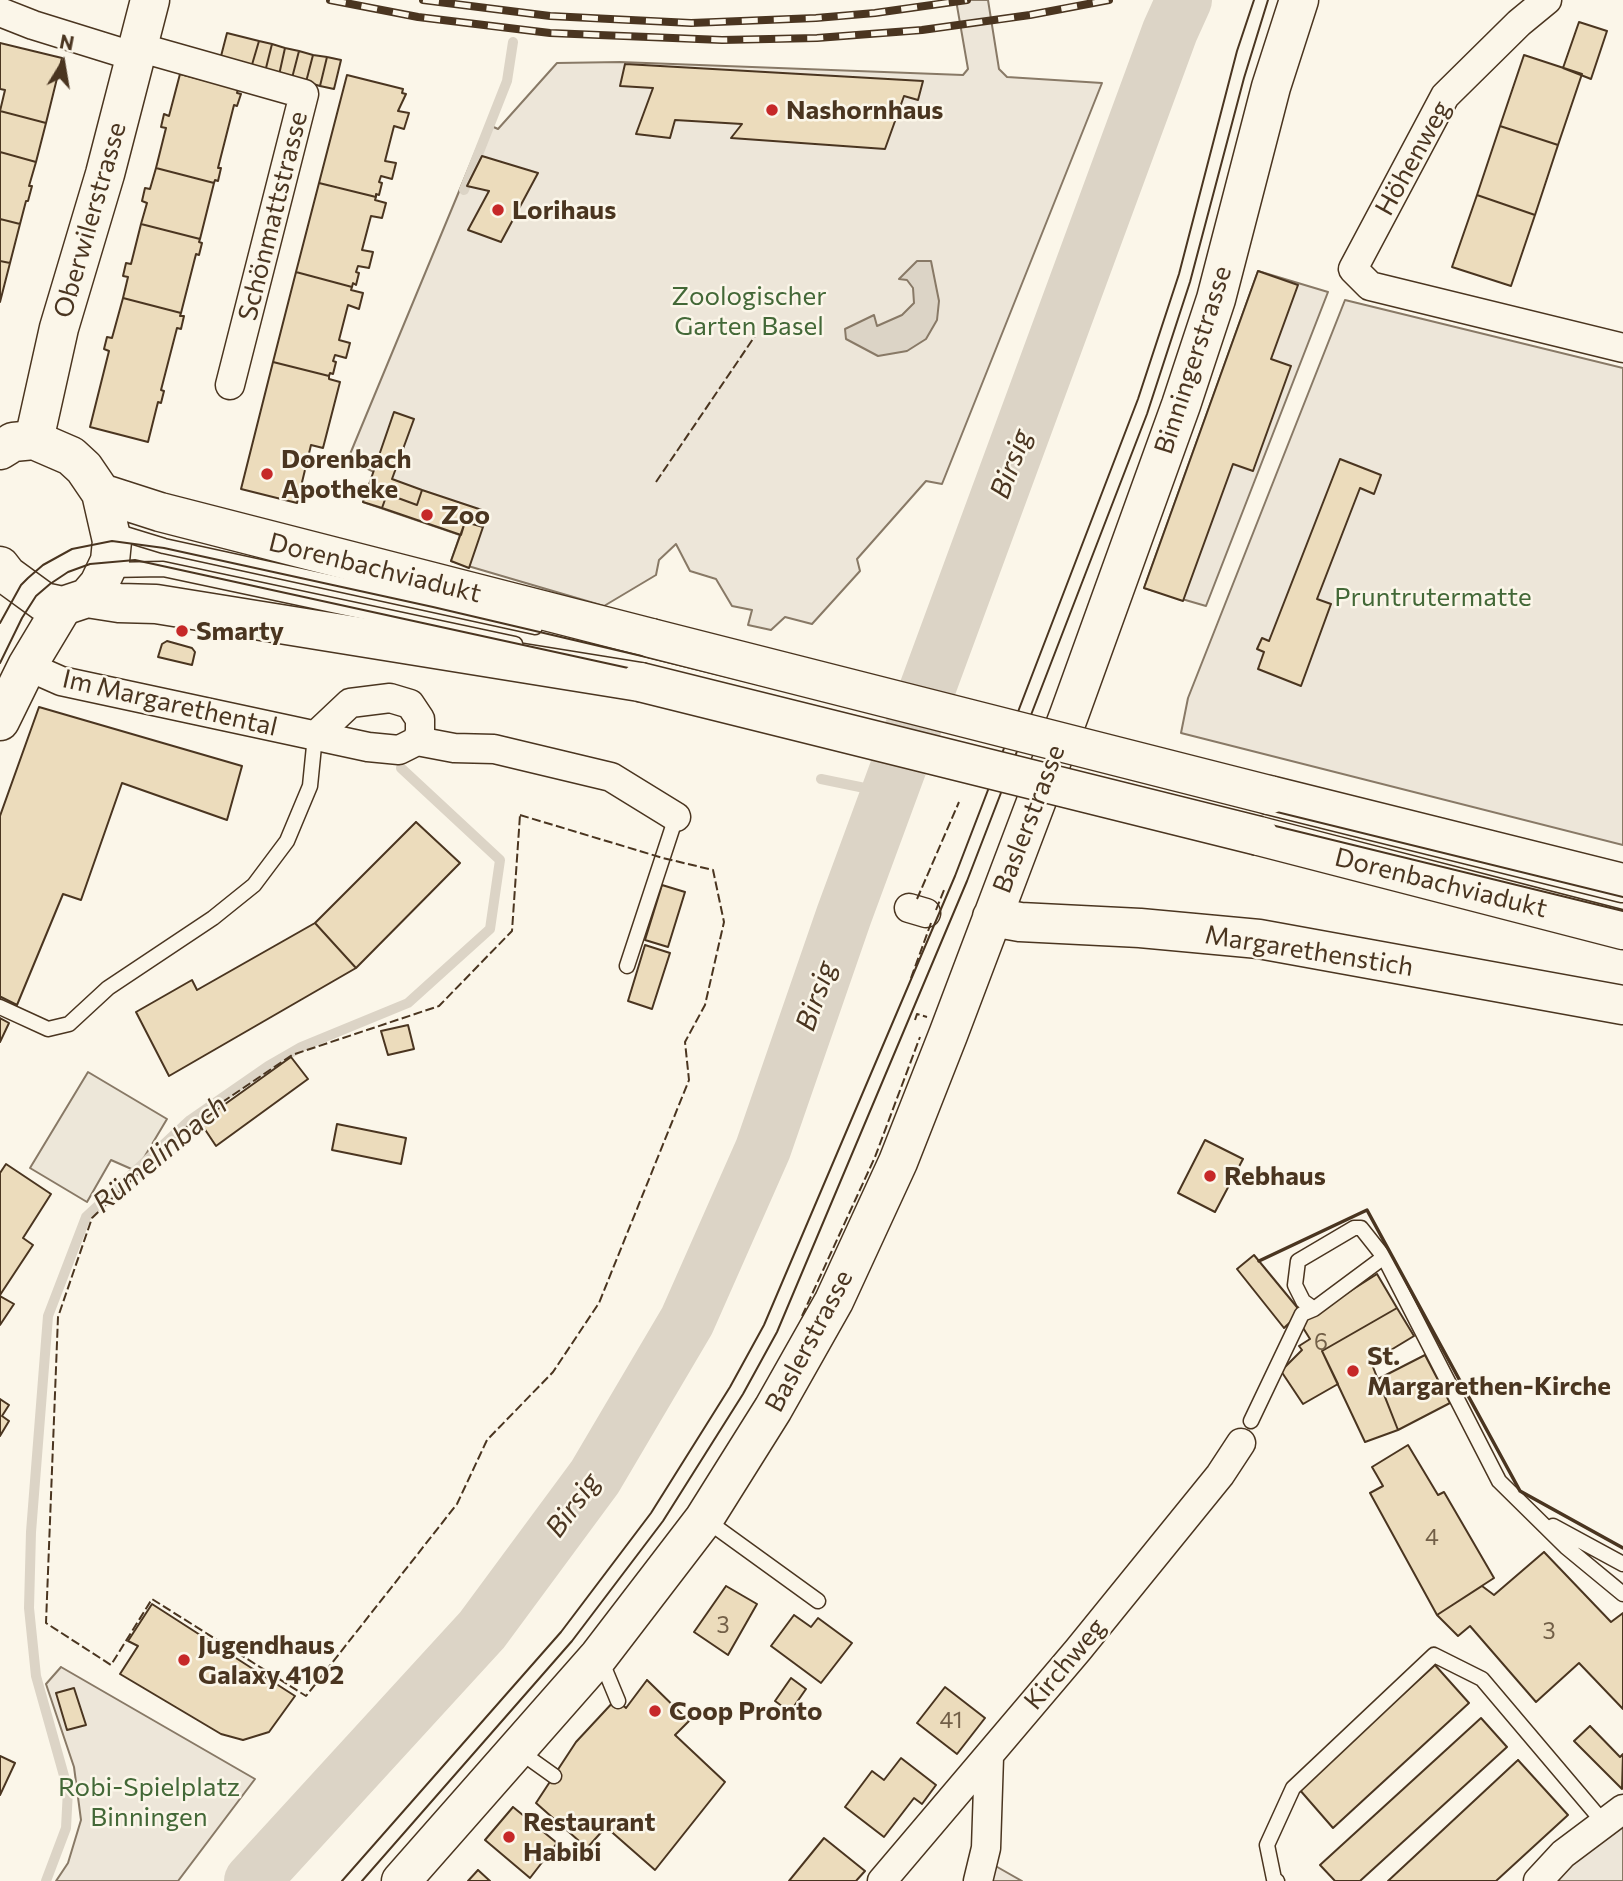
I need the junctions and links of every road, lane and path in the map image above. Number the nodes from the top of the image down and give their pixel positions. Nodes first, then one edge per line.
1 (1299, 0) edge
2 (1547, 0) edge
3 (0, 12) edge
4 (142, 29) edge
5 (1623, 348) edge
6 (230, 385) dead end
7 (17, 445) edge
8 (102, 493) junction
9 (111, 530) junction
10 (0, 566) edge
11 (86, 591) junction
12 (544, 629) dead end
13 (651, 638) junction
14 (599, 640) dead end
15 (524, 646) dead end
16 (563, 655) dead end
17 (27, 666) junction
18 (640, 682) junction
19 (1069, 715) joint
20 (0, 721) edge
21 (316, 736) junction
22 (417, 741) junction
23 (676, 817) joint
24 (1623, 883) edge
25 (992, 917) junction
26 (1623, 930) edge
27 (627, 966) dead end
28 (1623, 1004) edge
29 (0, 1007) edge
30 (1384, 1257) junction
31 (1314, 1309) junction
32 (1246, 1432) joint
33 (1536, 1517) junction
34 (704, 1519) junction
35 (1623, 1564) edge
36 (1623, 1594) edge
37 (818, 1601) dead end
38 (599, 1656) junction
39 (618, 1701) dead end
40 (518, 1750) junction
41 (989, 1757) junction
42 (554, 1776) dead end
43 (1614, 1816) edge
44 (401, 1881) edge
45 (883, 1881) edge
46 (978, 1881) edge
47 (1277, 1881) edge
48 (1538, 1881) edge

1 - 19 main road, Binningerstrasse
2 - 5 street, Höhenweg
3 - 4 street
4 - 6 street, Schönmattstrasse
4 - 7 main road, Oberwilerstrasse
7 - 8 main road
8 - 9 main road
8 - 13 main road, Dorenbachviadukt
9 - 11 main road
9 - 12 lane
10 - 11 main road
11 - 15 lane
11 - 17 main road
11 - 18 main road
13 - 14 lane
13 - 24 main road, Dorenbachviadukt, bridge
16 - 18 lane
17 - 20 main road
17 - 21 street, Im Margarethental
18 - 26 main road, Dorenbachviadukt, bridge
19 - 25 main road, Baslerstrasse
21 - 22 street, Im Margarethental
21 - 22 street
21 - 29 lane
22 - 23 street, Im Margarethental
23 - 27 lane
25 - 28 main road, Margarethenstich
25 - 34 main road, Baslerstrasse
30 - 31 lane
30 - 31 lane
30 - 33 lane
31 - 32 lane
32 - 41 street, Kirchweg
33 - 35 lane
33 - 36 lane
34 - 37 lane
34 - 38 main road, Baslerstrasse
38 - 39 lane
38 - 40 main road, Baslerstrasse
40 - 42 lane
40 - 44 main road, Baslerstrasse
41 - 45 street, Kirchweg
41 - 46 street
43 - 47 lane
43 - 48 street

